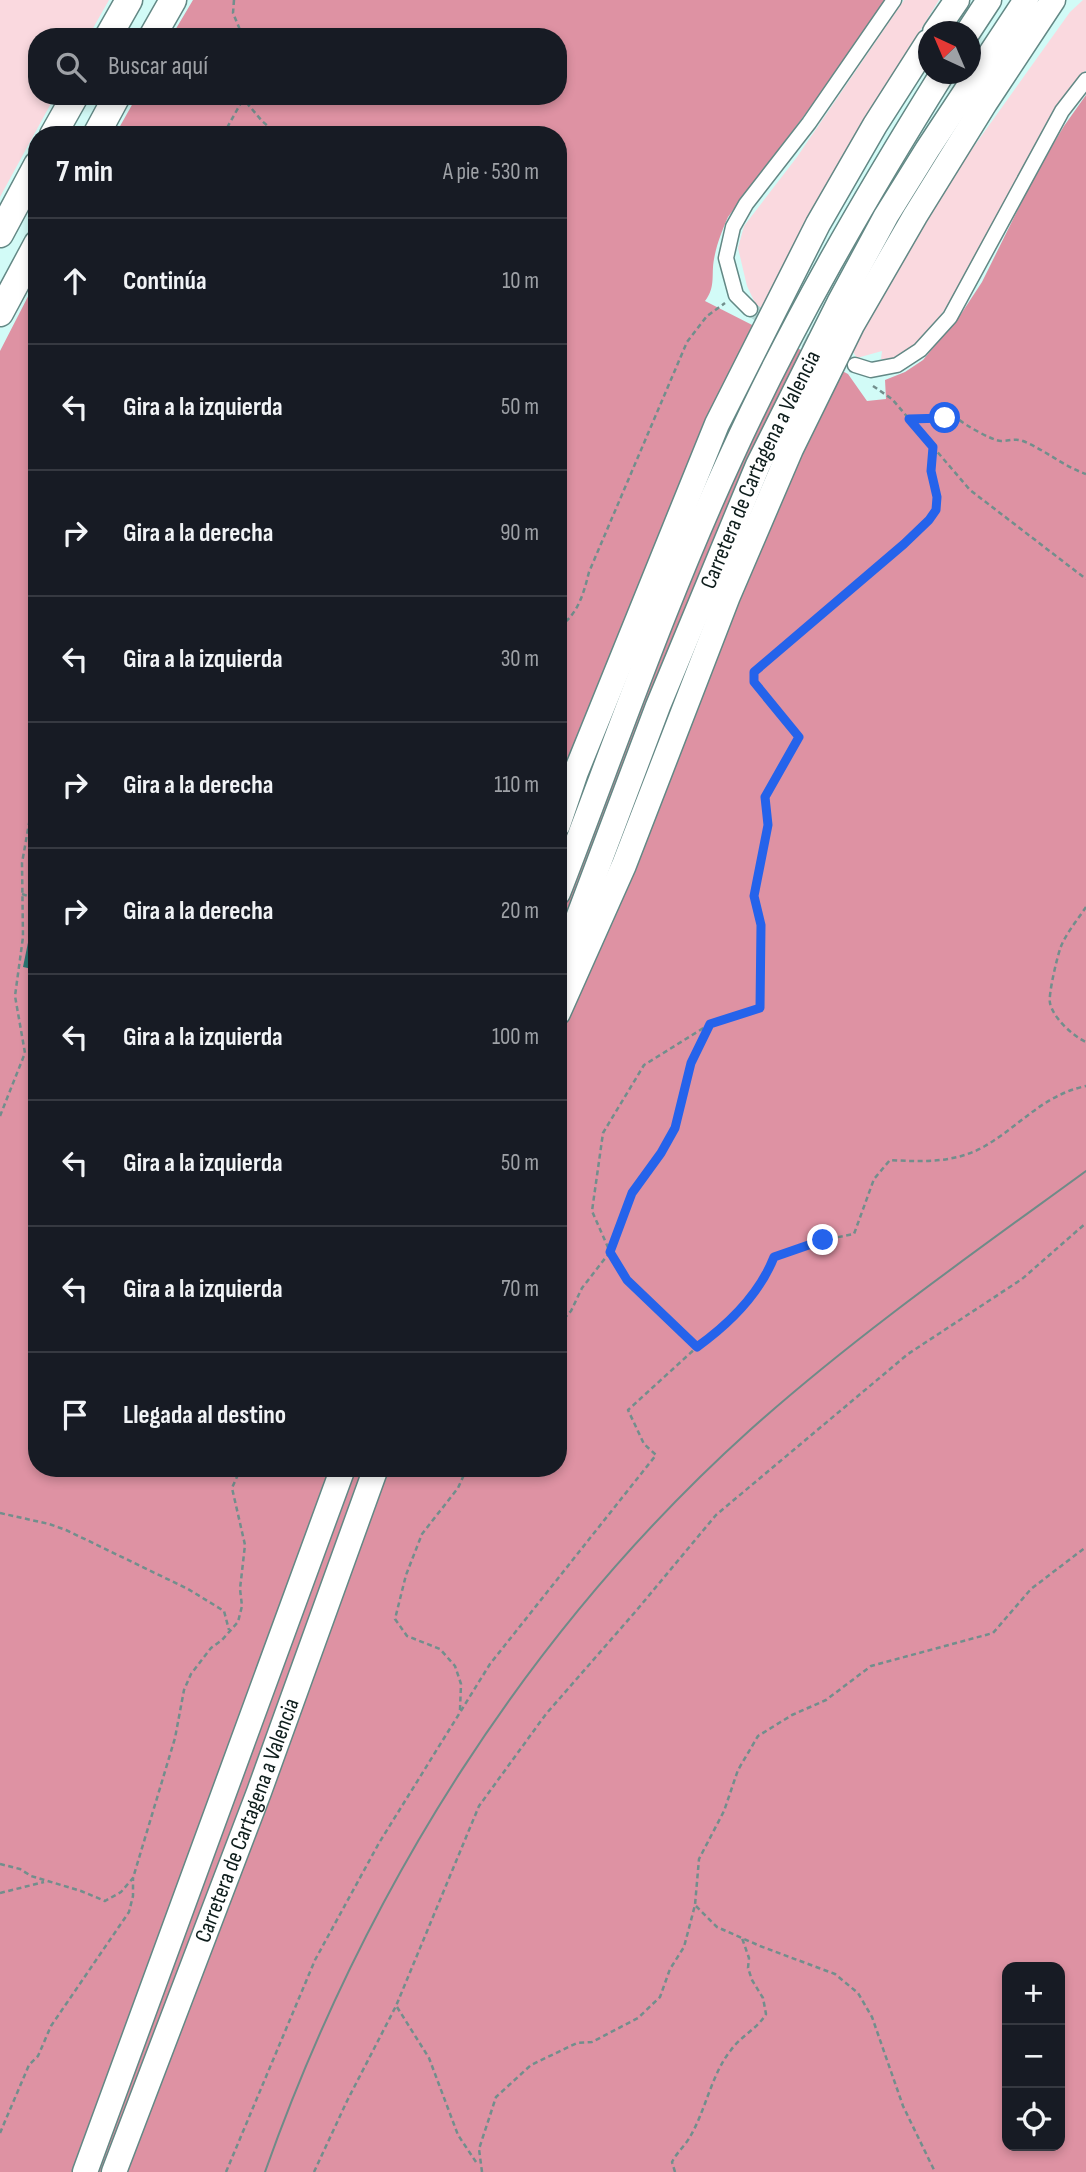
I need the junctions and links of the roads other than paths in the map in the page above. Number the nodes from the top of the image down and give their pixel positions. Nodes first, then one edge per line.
1 (129, 0) edge
2 (173, 0) edge
3 (894, 0) edge
4 (957, 0) edge
5 (989, 0) edge
6 (1026, 0) edge
7 (1053, 0) edge
8 (1068, 0) edge
9 (943, 21) edge
10 (975, 21) edge
11 (113, 28) edge
12 (157, 28) edge
13 (1020, 51) junction
14 (918, 59) edge
15 (1086, 80) edge
16 (936, 84) edge
17 (70, 105) edge
18 (112, 105) edge
19 (58, 126) edge
20 (101, 126) edge
21 (28, 181) edge
22 (0, 234) edge
23 (28, 261) edge
24 (750, 309) tunnel mouth
25 (0, 313) edge
26 (855, 365) dead end
27 (567, 798) edge
28 (567, 869) edge
29 (567, 947) edge
30 (567, 993) edge
31 (340, 1477) edge
32 (373, 1477) edge
33 (85, 2172) edge
34 (114, 2172) edge

1 - 11 highway
2 - 12 highway
3 - 24 street
4 - 9 highway
5 - 10 highway
6 - 29 highway, Carretera de Cartagena a Valencia
7 - 13 highway
8 - 13 highway
13 - 30 highway
14 - 27 highway
15 - 26 street
16 - 28 highway, Carretera de Cartagena a Valencia
17 - 19 highway
18 - 20 highway
21 - 22 highway
23 - 25 highway
31 - 33 highway, Carretera de Cartagena a Valencia
32 - 34 highway, Carretera de Cartagena a Valencia

